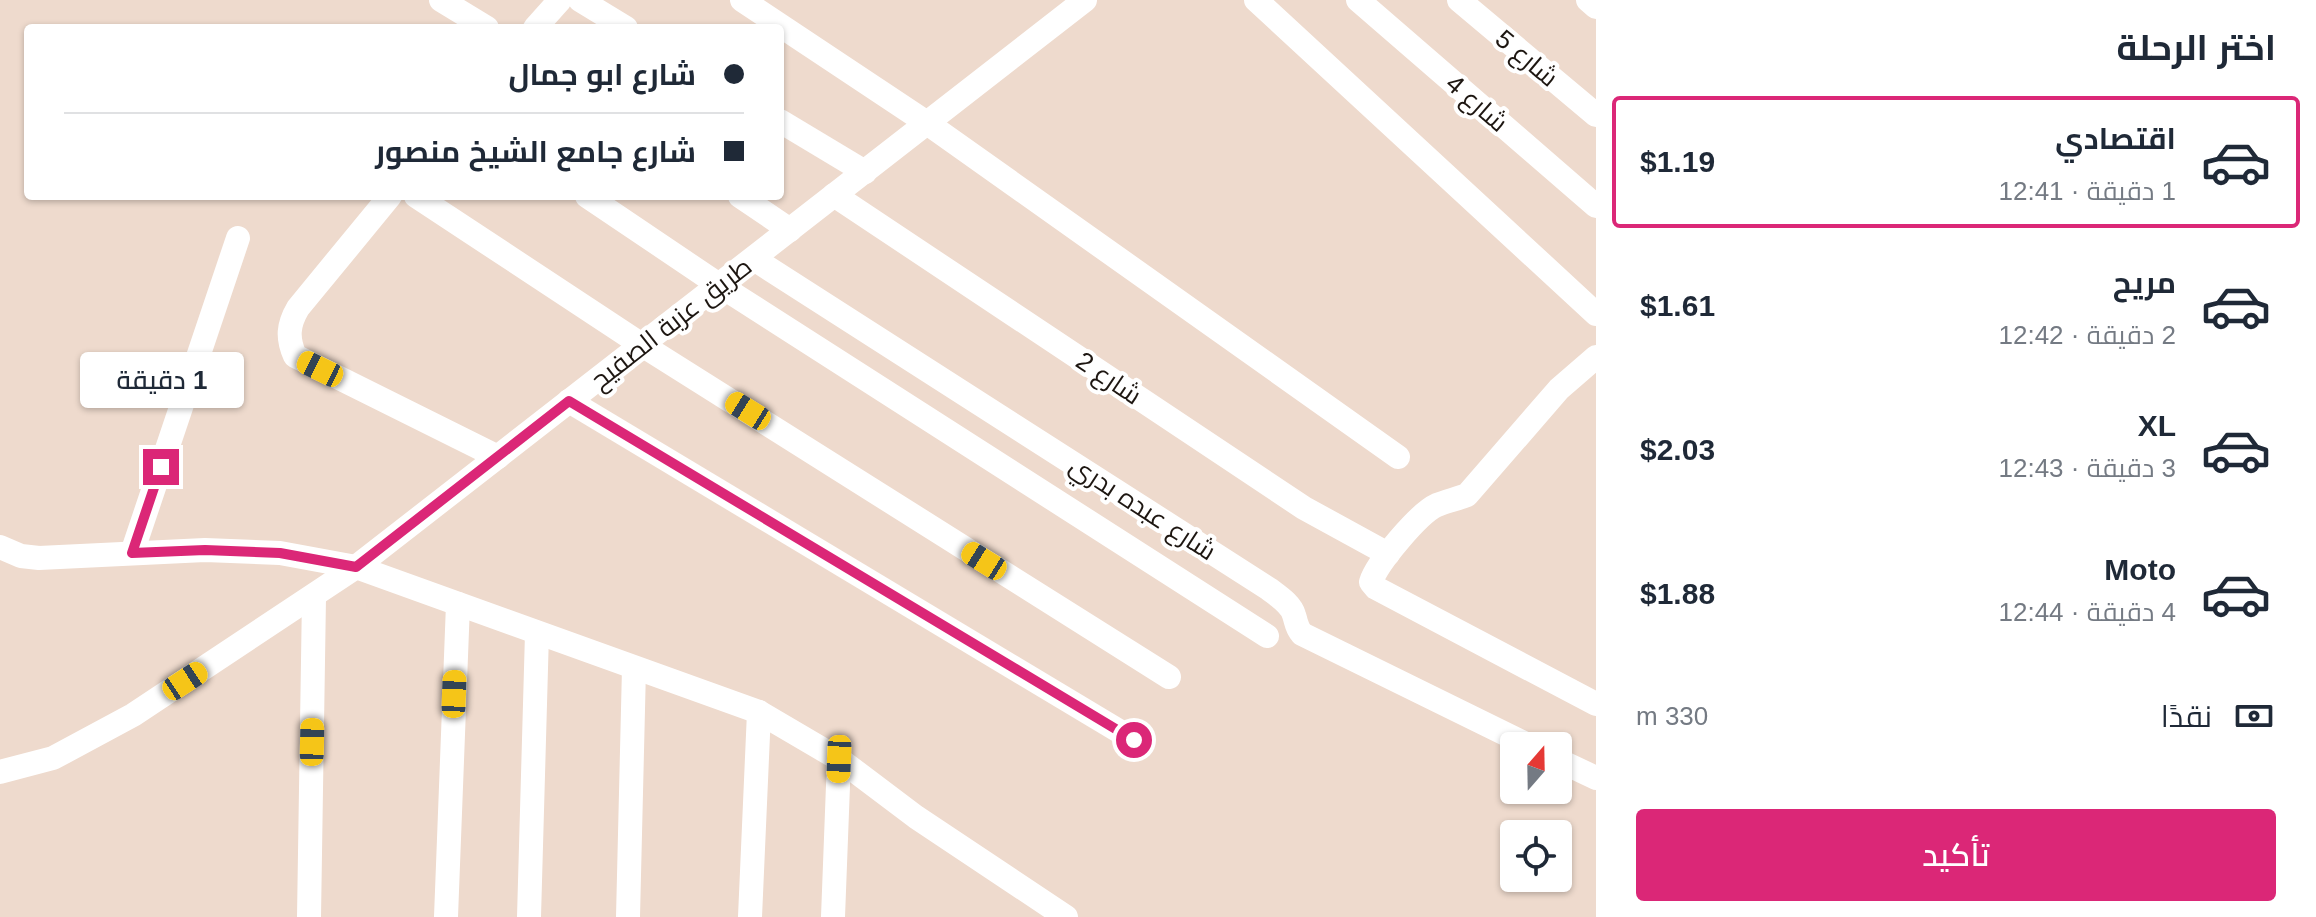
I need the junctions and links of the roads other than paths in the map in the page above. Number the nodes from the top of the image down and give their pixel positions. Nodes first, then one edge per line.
1 (441, 0) edge
2 (560, 0) edge
3 (580, 0) edge
4 (742, 0) edge
5 (1085, 0) edge
6 (1256, 0) edge
7 (1358, 0) edge
8 (1459, 0) edge
9 (1588, 0) edge
10 (1596, 7) edge
11 (480, 24) edge
12 (539, 24) edge
13 (619, 24) edge
14 (778, 24) edge
15 (784, 28) edge
16 (1596, 115) edge
17 (784, 123) edge
18 (927, 123) junction
19 (865, 172) junction
20 (834, 195) junction
21 (387, 200) edge
22 (422, 200) edge
23 (593, 200) edge
24 (746, 200) edge
25 (1596, 206) edge
26 (790, 230) junction
27 (238, 238) dead end
28 (754, 259) junction
29 (719, 285) junction
30 (1596, 314) edge
31 (642, 345) junction
32 (1596, 357) edge
33 (569, 401) junction
34 (498, 457) junction
35 (1398, 457) dead end
36 (0, 547) edge
37 (132, 553) junction
38 (1388, 554) junction
39 (356, 567) junction
40 (314, 597) junction
41 (458, 604) junction
42 (537, 633) junction
43 (1267, 636) dead end
44 (634, 668) junction
45 (1169, 677) dead end
46 (1596, 704) edge
47 (759, 712) junction
48 (1502, 732) edge
49 (1134, 740) dead end
50 (839, 759) junction
51 (1572, 767) edge
52 (0, 772) edge
53 (1596, 778) edge
54 (309, 917) edge
55 (446, 917) edge
56 (529, 917) edge
57 (628, 917) edge
58 (750, 917) edge
59 (833, 917) edge
60 (1066, 917) edge

1 - 11 street
2 - 12 street
3 - 13 street
4 - 14 street
5 - 18 street, طريق عزبة الصفيح
6 - 30 street
7 - 25 street, شارع 4
8 - 16 street, شارع 5
9 - 10 street
15 - 18 street
17 - 19 street
18 - 19 street, طريق عزبة الصفيح
18 - 35 street
19 - 20 street, طريق عزبة الصفيح
20 - 26 street, طريق عزبة الصفيح
20 - 38 street, شارع 2
21 - 34 street
22 - 31 street
23 - 29 street
24 - 26 street
26 - 28 street, طريق عزبة الصفيح
27 - 37 street
28 - 29 street, طريق عزبة الصفيح
28 - 48 street, شارع عبده بدري
29 - 31 street, طريق عزبة الصفيح
29 - 43 street
31 - 33 street, طريق عزبة الصفيح
31 - 45 street
32 - 38 street
33 - 34 street, طريق عزبة الصفيح
33 - 49 street
34 - 39 street, طريق عزبة الصفيح
36 - 37 street
37 - 39 street
38 - 46 street
39 - 40 street, طريق عزبة الصفيح
39 - 41 street
40 - 52 street, طريق عزبة الصفيح
40 - 54 street
41 - 42 street
41 - 55 street
42 - 44 street
42 - 56 street
44 - 47 street
44 - 57 street
47 - 50 street
47 - 58 street
50 - 59 street
50 - 60 street
51 - 53 street

